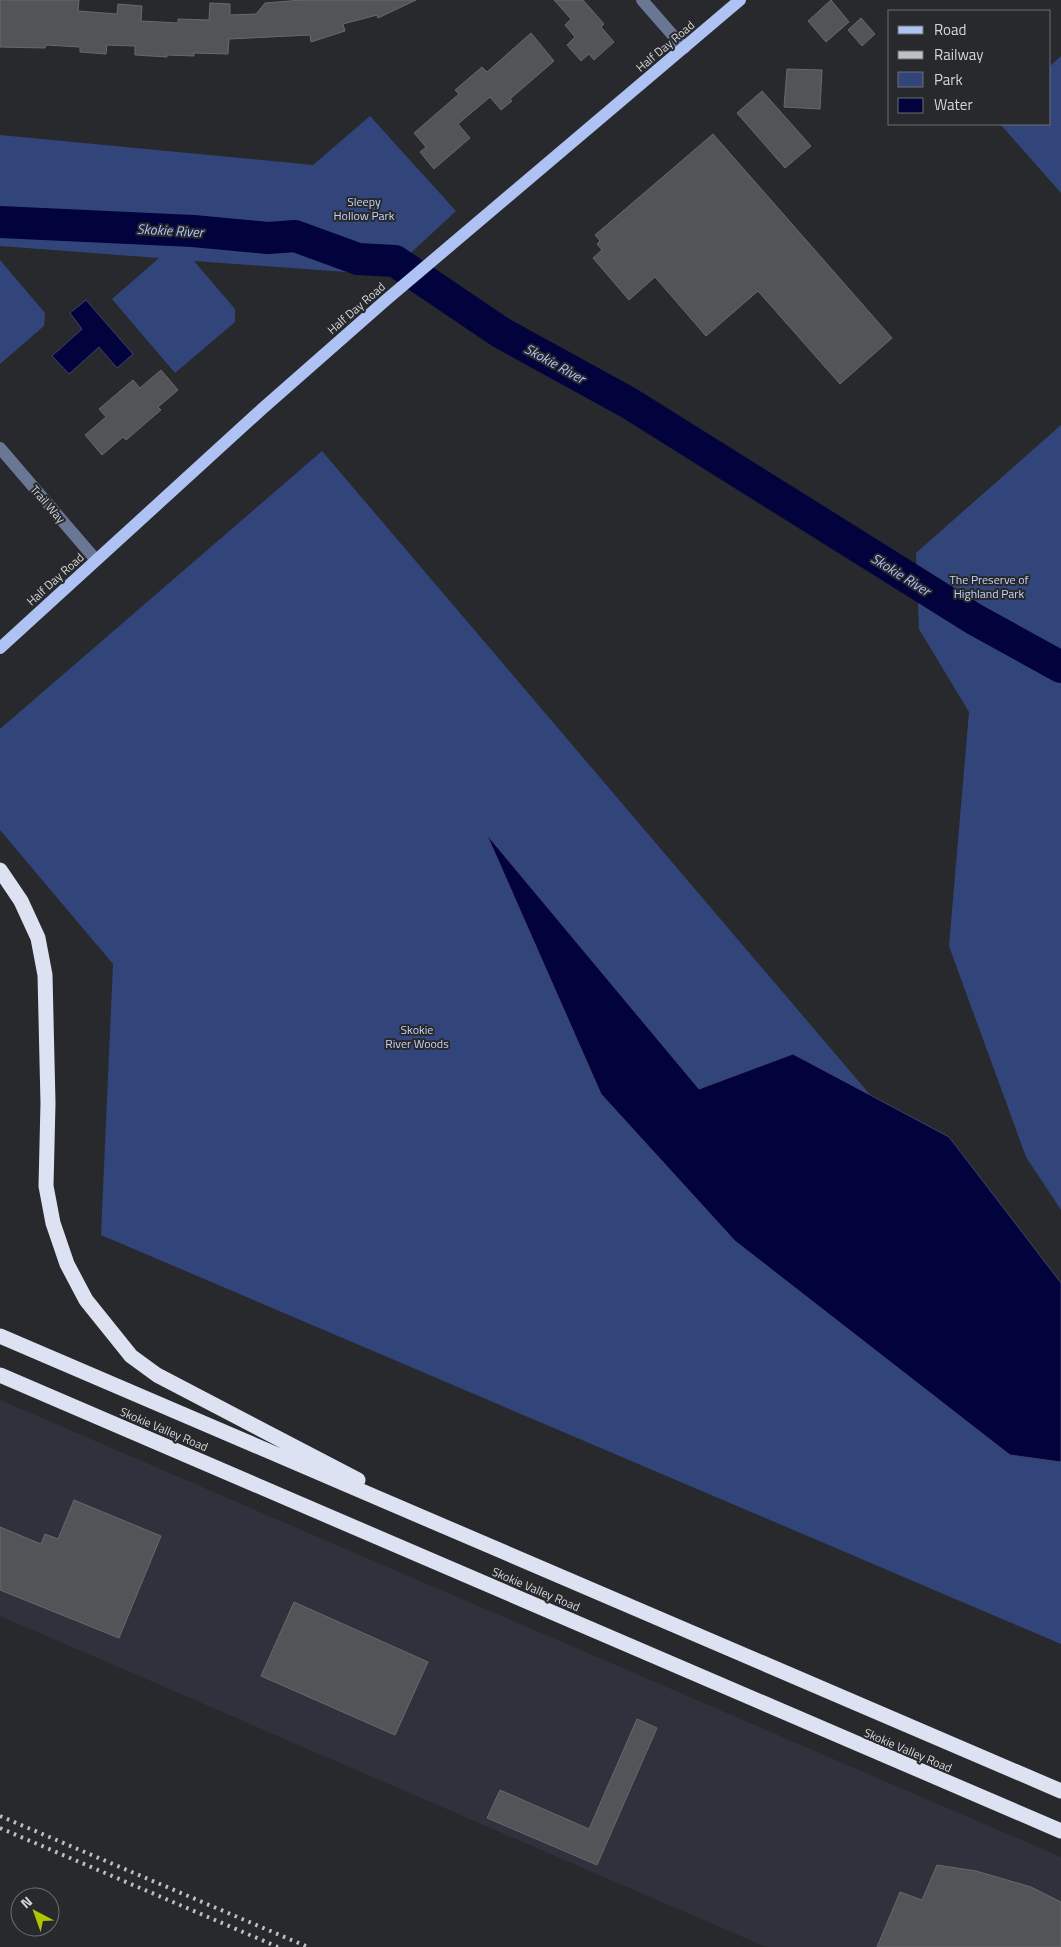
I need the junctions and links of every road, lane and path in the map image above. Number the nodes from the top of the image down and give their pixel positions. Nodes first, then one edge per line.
1 (642, 0) edge
2 (740, 0) edge
3 (684, 48) junction
4 (0, 448) edge
5 (96, 560) junction
6 (0, 648) edge
7 (0, 870) edge
8 (0, 1336) edge
9 (0, 1375) edge
10 (468, 1538) junction
11 (1061, 1791) edge
12 (1061, 1831) edge

1 - 3 street
2 - 3 main road, Half Day Road
3 - 5 main road, Half Day Road
4 - 5 street, Trail Way
5 - 6 main road, Half Day Road
7 - 10 highway
8 - 10 highway, Skokie Valley Road
9 - 12 highway, Skokie Valley Road
10 - 11 highway, Skokie Valley Road

